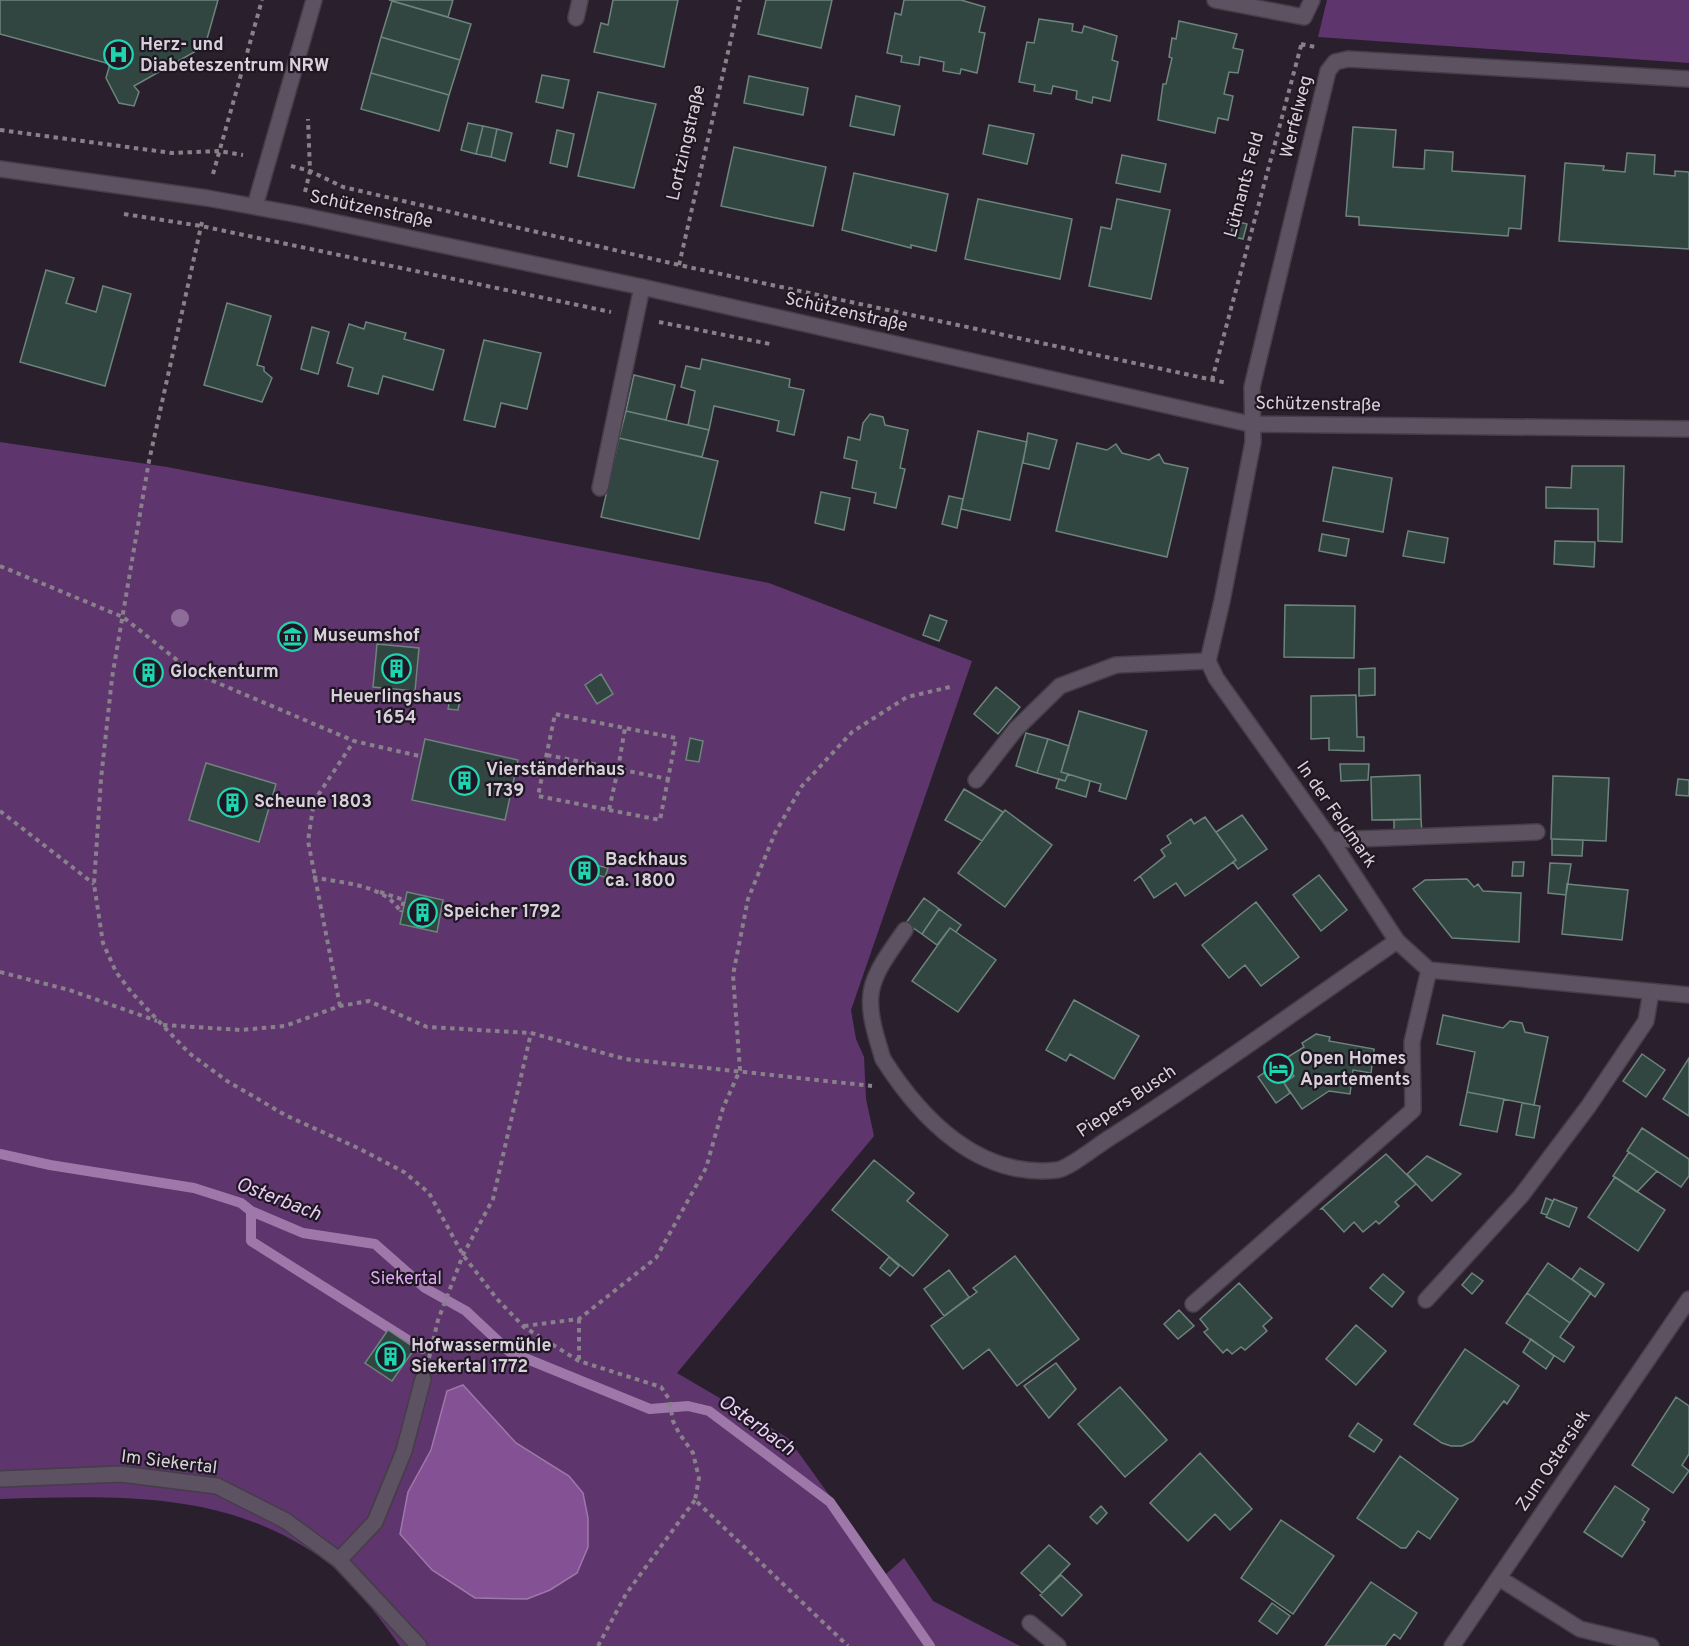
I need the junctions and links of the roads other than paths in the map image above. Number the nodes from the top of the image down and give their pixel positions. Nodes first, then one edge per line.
1 (314, 0) edge
2 (580, 0) edge
3 (1215, 0) edge
4 (1312, 0) edge
5 (576, 18) dead end
6 (1689, 79) edge
7 (0, 169) edge
8 (255, 206) junction
9 (642, 287) junction
10 (1251, 423) junction
11 (1689, 429) edge
12 (600, 488) dead end
13 (1208, 660) junction
14 (976, 780) dead end
15 (1537, 832) dead end
16 (1330, 840) junction
17 (905, 930) dead end
18 (1397, 941) junction
19 (1429, 970) junction
20 (1651, 992) junction
21 (1689, 995) edge
22 (1689, 1299) edge
23 (1426, 1300) dead end
24 (1193, 1304) dead end
25 (423, 1379) road end
26 (0, 1479) edge
27 (339, 1560) junction
28 (1499, 1578) junction
29 (1030, 1623) dead end
30 (419, 1646) edge
31 (1058, 1646) edge
32 (1452, 1646) edge
33 (1651, 1646) edge

1 - 8 street
2 - 5 street
3 - 4 street
6 - 10 street, Werfelweg
7 - 8 street, Schützenstraße
8 - 9 street, Schützenstraße
9 - 10 street, Schützenstraße
9 - 12 street
10 - 11 street, Schützenstraße
10 - 13 street
13 - 14 street
13 - 16 street, In der Feldmark
15 - 16 street
16 - 18 street, In der Feldmark
17 - 18 street, Piepers Busch
18 - 19 street, In der Feldmark
19 - 20 street
19 - 24 street
20 - 21 street
20 - 23 street
22 - 28 street, Zum Ostersiek
25 - 27 street
26 - 27 street, Im Siekertal
27 - 30 street, Im Siekertal
28 - 32 street, Zum Ostersiek
28 - 33 street
29 - 31 street

